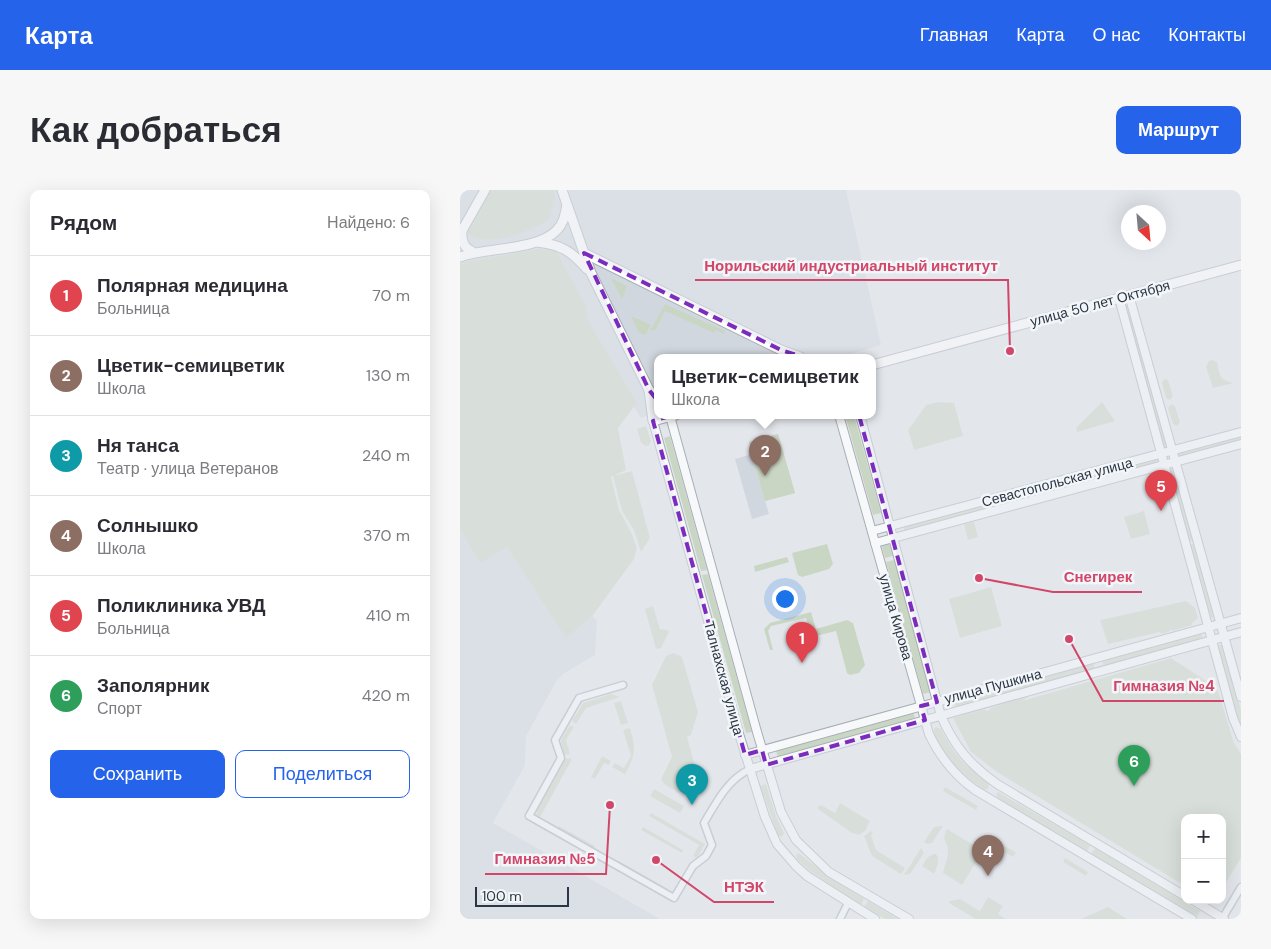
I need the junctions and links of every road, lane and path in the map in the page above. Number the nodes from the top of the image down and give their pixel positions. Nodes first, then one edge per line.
1 (485, 190) edge
2 (562, 190) edge
3 (567, 205) junction
4 (461, 232) edge
5 (536, 242) junction
6 (475, 253) junction
7 (584, 253) junction
8 (460, 257) edge
9 (1241, 265) edge
10 (591, 273) junction
11 (1129, 296) junction
12 (1119, 298) junction
13 (784, 354) edge
14 (876, 364) edge
15 (649, 390) junction
16 (654, 396) edge
17 (660, 419) edge
18 (673, 419) edge
19 (840, 419) edge
20 (861, 419) edge
21 (654, 421) junction
22 (1241, 432) edge
23 (1241, 444) edge
24 (1172, 451) junction
25 (1161, 454) junction
26 (1175, 461) junction
27 (1164, 464) junction
28 (1052, 483) junction
29 (1054, 494) junction
30 (1003, 496) junction
31 (1006, 507) junction
32 (890, 527) junction
33 (872, 531) junction
34 (893, 538) junction
35 (875, 543) junction
36 (1241, 618) edge
37 (1220, 623) junction
38 (1208, 627) junction
39 (1241, 632) edge
40 (1224, 636) junction
41 (1212, 640) junction
42 (623, 686) dead end
43 (1241, 697) edge
44 (937, 702) junction
45 (921, 706) junction
46 (941, 716) junction
47 (925, 720) junction
48 (1241, 737) edge
49 (762, 750) junction
50 (745, 755) junction
51 (766, 765) junction
52 (750, 769) junction
53 (997, 784) junction
54 (988, 799) junction
55 (796, 840) junction
56 (782, 851) junction
57 (1241, 887) edge
58 (1181, 894) edge
59 (848, 903) junction
60 (1199, 904) edge
61 (840, 919) edge
62 (875, 919) edge
63 (909, 919) edge
64 (1192, 919) edge
65 (1223, 919) edge

1 - 4 main road
2 - 3 main road, Талнахская улица
3 - 5 main road
3 - 7 main road, Талнахская улица
4 - 6 main road
5 - 6 main road
5 - 10 main road
6 - 8 main road
7 - 10 main road, Талнахская улица
7 - 13 main road
9 - 11 main road, улица 50 лет Октября
10 - 15 main road, Талнахская улица
11 - 12 main road, улица 50 лет Октября
11 - 24 street
12 - 14 main road, улица 50 лет Октября
12 - 25 street
15 - 16 main road, Талнахская улица
15 - 21 main road, Талнахская улица
17 - 21 main road
18 - 49 street, Талнахская улица
19 - 33 street, улица Кирова
20 - 32 street, улица Кирова
21 - 50 street, Талнахская улица
22 - 24 street, Севастопольская улица
23 - 26 street, Севастопольская улица
24 - 25 street, Севастопольская улица
24 - 26 street
25 - 27 street
25 - 28 street, Севастопольская улица
26 - 27 street, Севастопольская улица
26 - 37 street
27 - 29 street, Севастопольская улица
27 - 38 street
28 - 29 street
28 - 30 street, Севастопольская улица
29 - 31 street, Севастопольская улица
30 - 31 street
30 - 32 street, Севастопольская улица
31 - 34 street, Севастопольская улица
32 - 33 street, Севастопольская улица
32 - 34 street, улица Кирова
33 - 35 street, улица Кирова
34 - 35 street, Севастопольская улица
34 - 44 street, улица Кирова
35 - 45 street, улица Кирова
36 - 37 street, улица Пушкина
37 - 38 street, улица Пушкина
37 - 40 street
38 - 41 street
38 - 44 street, улица Пушкина
39 - 40 street, улица Пушкина
40 - 41 street, улица Пушкина
40 - 43 street
41 - 46 street, улица Пушкина
41 - 48 street
42 - 52 street
44 - 45 street, улица Пушкина
44 - 46 street, улица Кирова
45 - 47 street, улица Кирова
45 - 49 street, улица Пушкина
46 - 47 street, улица Пушкина
46 - 53 street, улица Кирова
47 - 51 street, улица Пушкина
47 - 54 street, улица Кирова
49 - 50 street, улица Пушкина
49 - 51 street, Талнахская улица
50 - 52 street, Талнахская улица
51 - 52 street, улица Пушкина
51 - 55 street, Талнахская улица
52 - 56 street, Талнахская улица
53 - 54 street
53 - 58 street, улица Кирова
54 - 64 street, улица Кирова
55 - 56 street
55 - 63 street, Талнахская улица
56 - 59 street, Талнахская улица
57 - 65 street
59 - 61 street
59 - 62 street, Талнахская улица
60 - 65 street

